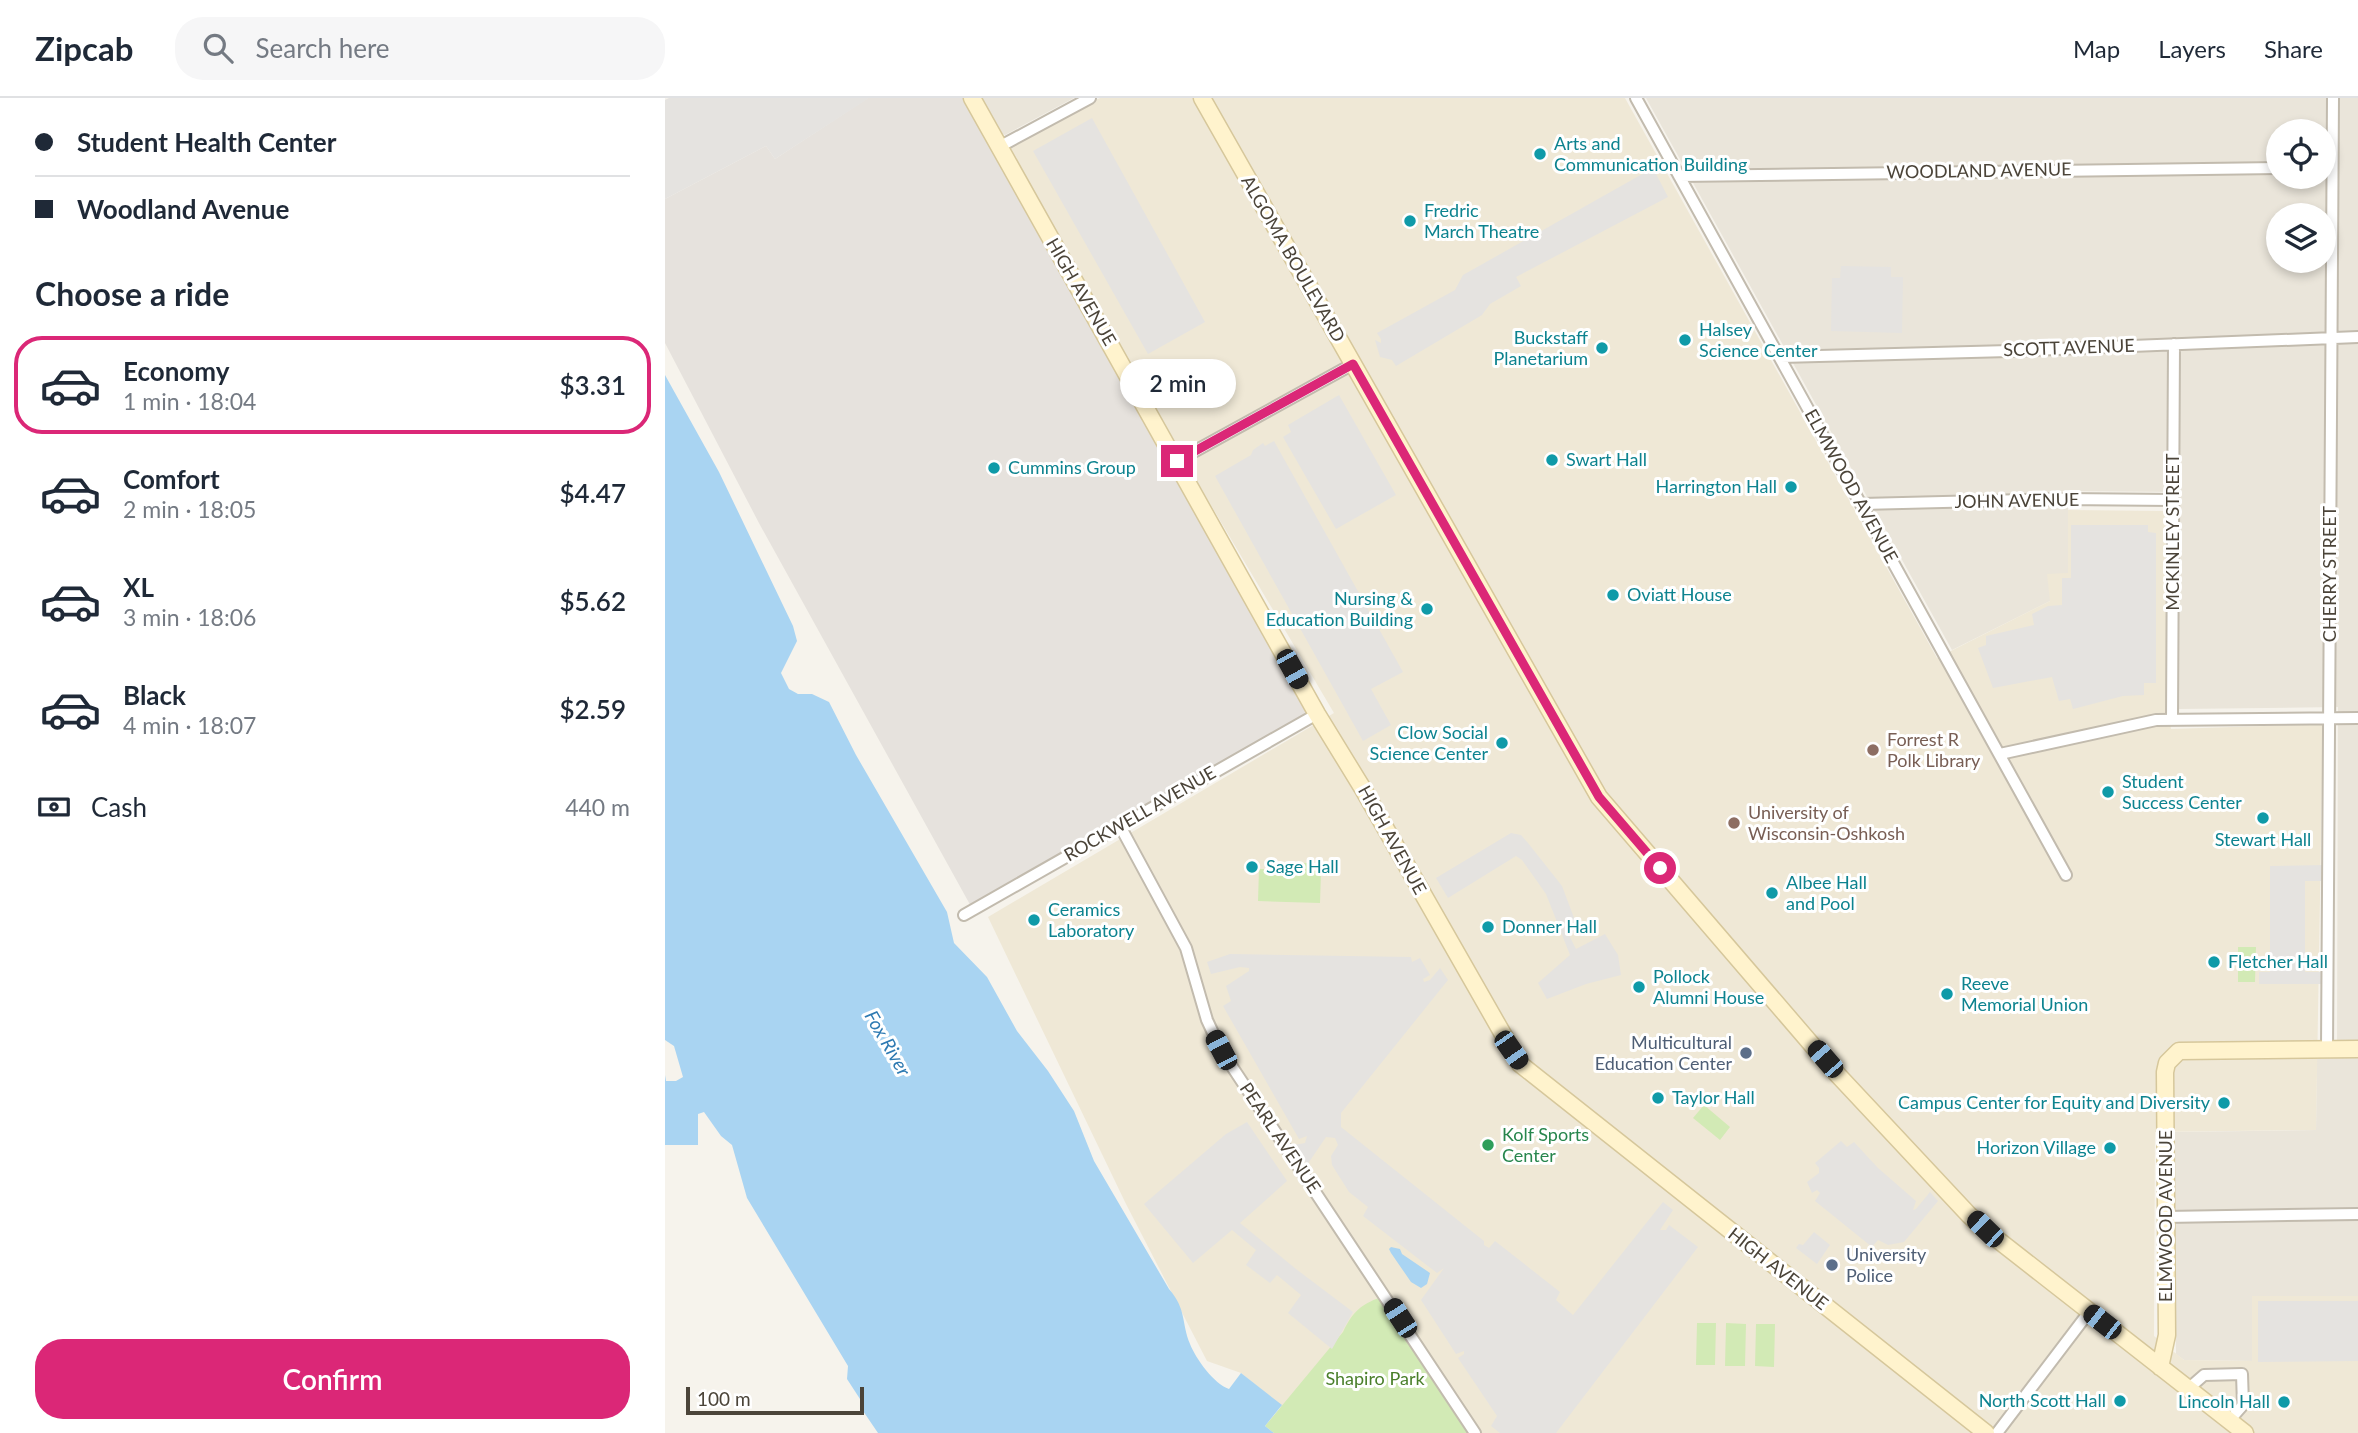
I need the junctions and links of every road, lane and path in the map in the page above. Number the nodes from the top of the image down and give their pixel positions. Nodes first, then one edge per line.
1 (972, 98) edge
2 (1090, 98) edge
3 (1202, 98) edge
4 (1636, 98) edge
5 (2333, 98) edge
6 (2331, 119) edge
7 (999, 147) junction
8 (2266, 168) edge
9 (1679, 176) junction
10 (2328, 189) edge
11 (2331, 337) junction
12 (2358, 337) edge
13 (2174, 344) junction
14 (1781, 357) junction
15 (1353, 364) junction
16 (1177, 461) junction
17 (2173, 500) junction
18 (1862, 504) junction
19 (1317, 714) junction
20 (2358, 718) edge
21 (2329, 719) junction
22 (2172, 720) junction
23 (2000, 754) junction
24 (1120, 826) junction
25 (2066, 875) dead end
26 (964, 915) dead end
27 (2358, 1049) edge
28 (2327, 1050) junction
29 (2358, 1214) edge
30 (2165, 1217) junction
31 (2089, 1312) junction
32 (2160, 1367) junction
33 (2188, 1389) junction
34 (2229, 1421) junction
35 (1475, 1433) edge
36 (1986, 1433) edge
37 (1997, 1433) edge
38 (2245, 1433) edge

1 - 7 main road, HIGH AVENUE
2 - 7 street
3 - 15 main road, ALGOMA BOULEVARD
4 - 9 street, ELMWOOD AVENUE
5 - 6 street, CHERRY STREET
7 - 16 main road, HIGH AVENUE
8 - 9 street, WOODLAND AVENUE
9 - 14 street, ELMWOOD AVENUE
10 - 11 street, CHERRY STREET
11 - 12 street, SCOTT AVENUE
11 - 13 street, SCOTT AVENUE
11 - 21 street, CHERRY STREET
13 - 14 street, SCOTT AVENUE
13 - 17 street, MCKINLEY STREET
14 - 18 street, ELMWOOD AVENUE
15 - 16 street
15 - 31 main road, ALGOMA BOULEVARD
16 - 19 main road, HIGH AVENUE
17 - 18 street, JOHN AVENUE
17 - 22 street, MCKINLEY STREET
18 - 23 street, ELMWOOD AVENUE
19 - 24 street, ROCKWELL AVENUE
19 - 36 main road, HIGH AVENUE
20 - 21 street
21 - 22 street
21 - 28 street, CHERRY STREET
22 - 23 street
23 - 25 street, ELMWOOD AVENUE
24 - 26 street, ROCKWELL AVENUE
24 - 35 street, PEARL AVENUE
27 - 28 main road
28 - 30 main road, ELMWOOD AVENUE
29 - 30 street
30 - 32 main road, ELMWOOD AVENUE
31 - 32 main road, ALGOMA BOULEVARD
31 - 37 street
32 - 33 main road, ALGOMA BOULEVARD
33 - 34 main road, ALGOMA BOULEVARD
33 - 34 street
34 - 38 main road, ALGOMA BOULEVARD

